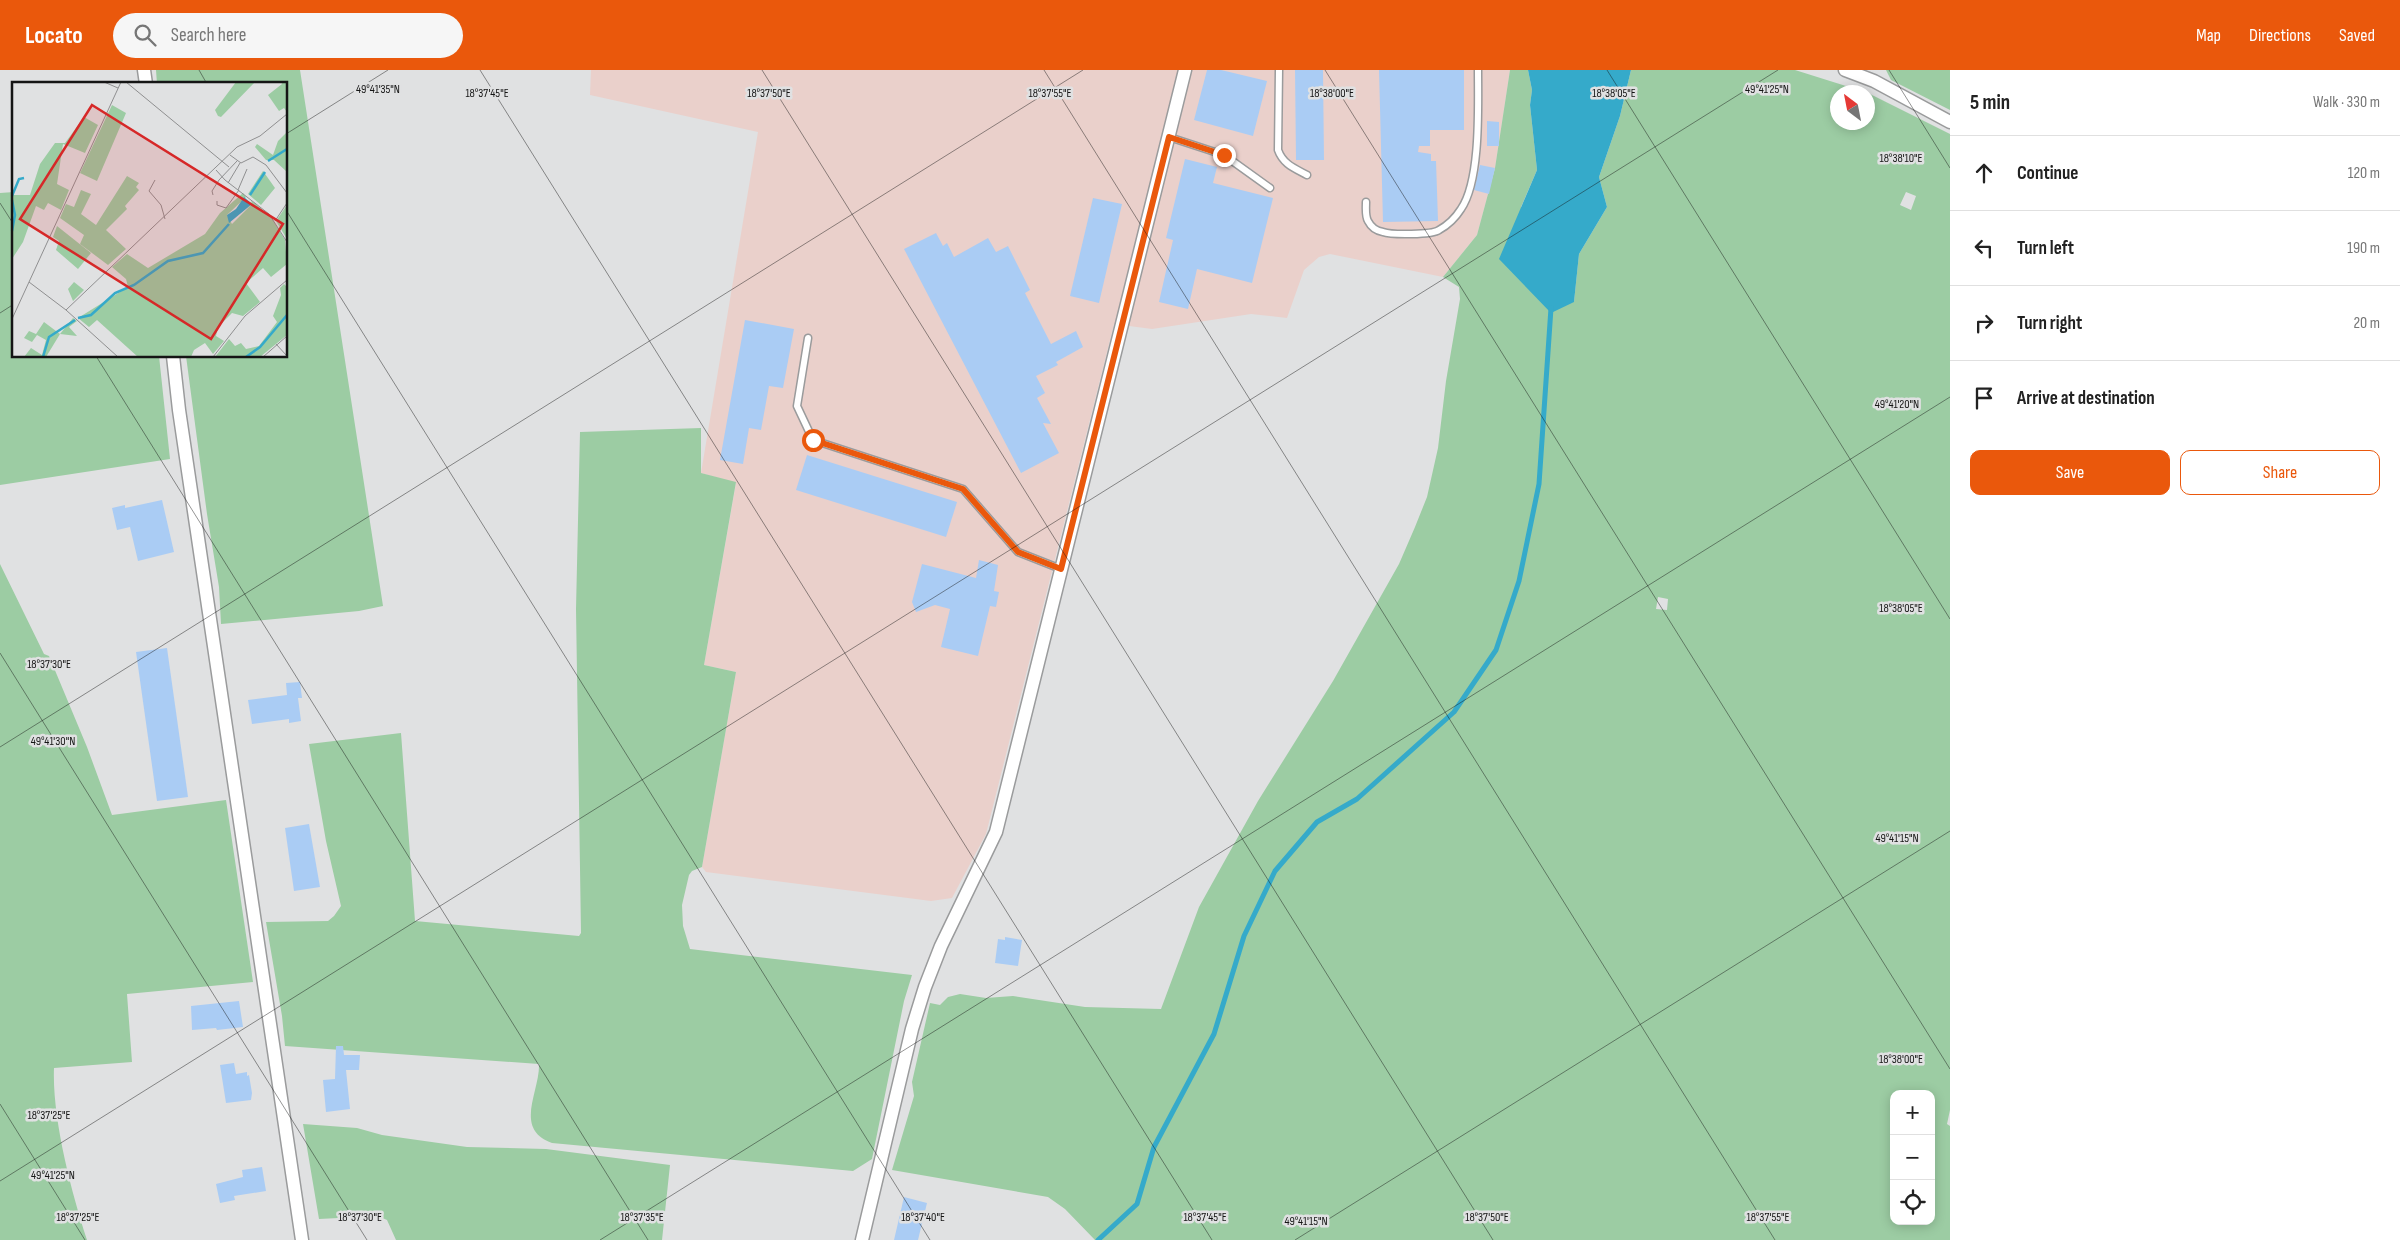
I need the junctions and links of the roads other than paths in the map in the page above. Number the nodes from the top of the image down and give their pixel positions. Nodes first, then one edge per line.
1 (1185, 70) edge
2 (1279, 70) edge
3 (1478, 70) edge
4 (1844, 70) edge
5 (1875, 76) edge
6 (1950, 122) edge
7 (1169, 137) junction
8 (1307, 175) dead end
9 (1270, 188) dead end
10 (1366, 202) dead end
11 (808, 338) dead end
12 (174, 358) edge
13 (1061, 569) junction
14 (302, 1240) edge
15 (862, 1240) edge

1 - 7 street
2 - 8 lane
3 - 10 lane
4 - 5 street
5 - 6 street
7 - 9 lane
7 - 13 street
11 - 13 lane
12 - 14 street
13 - 15 street

